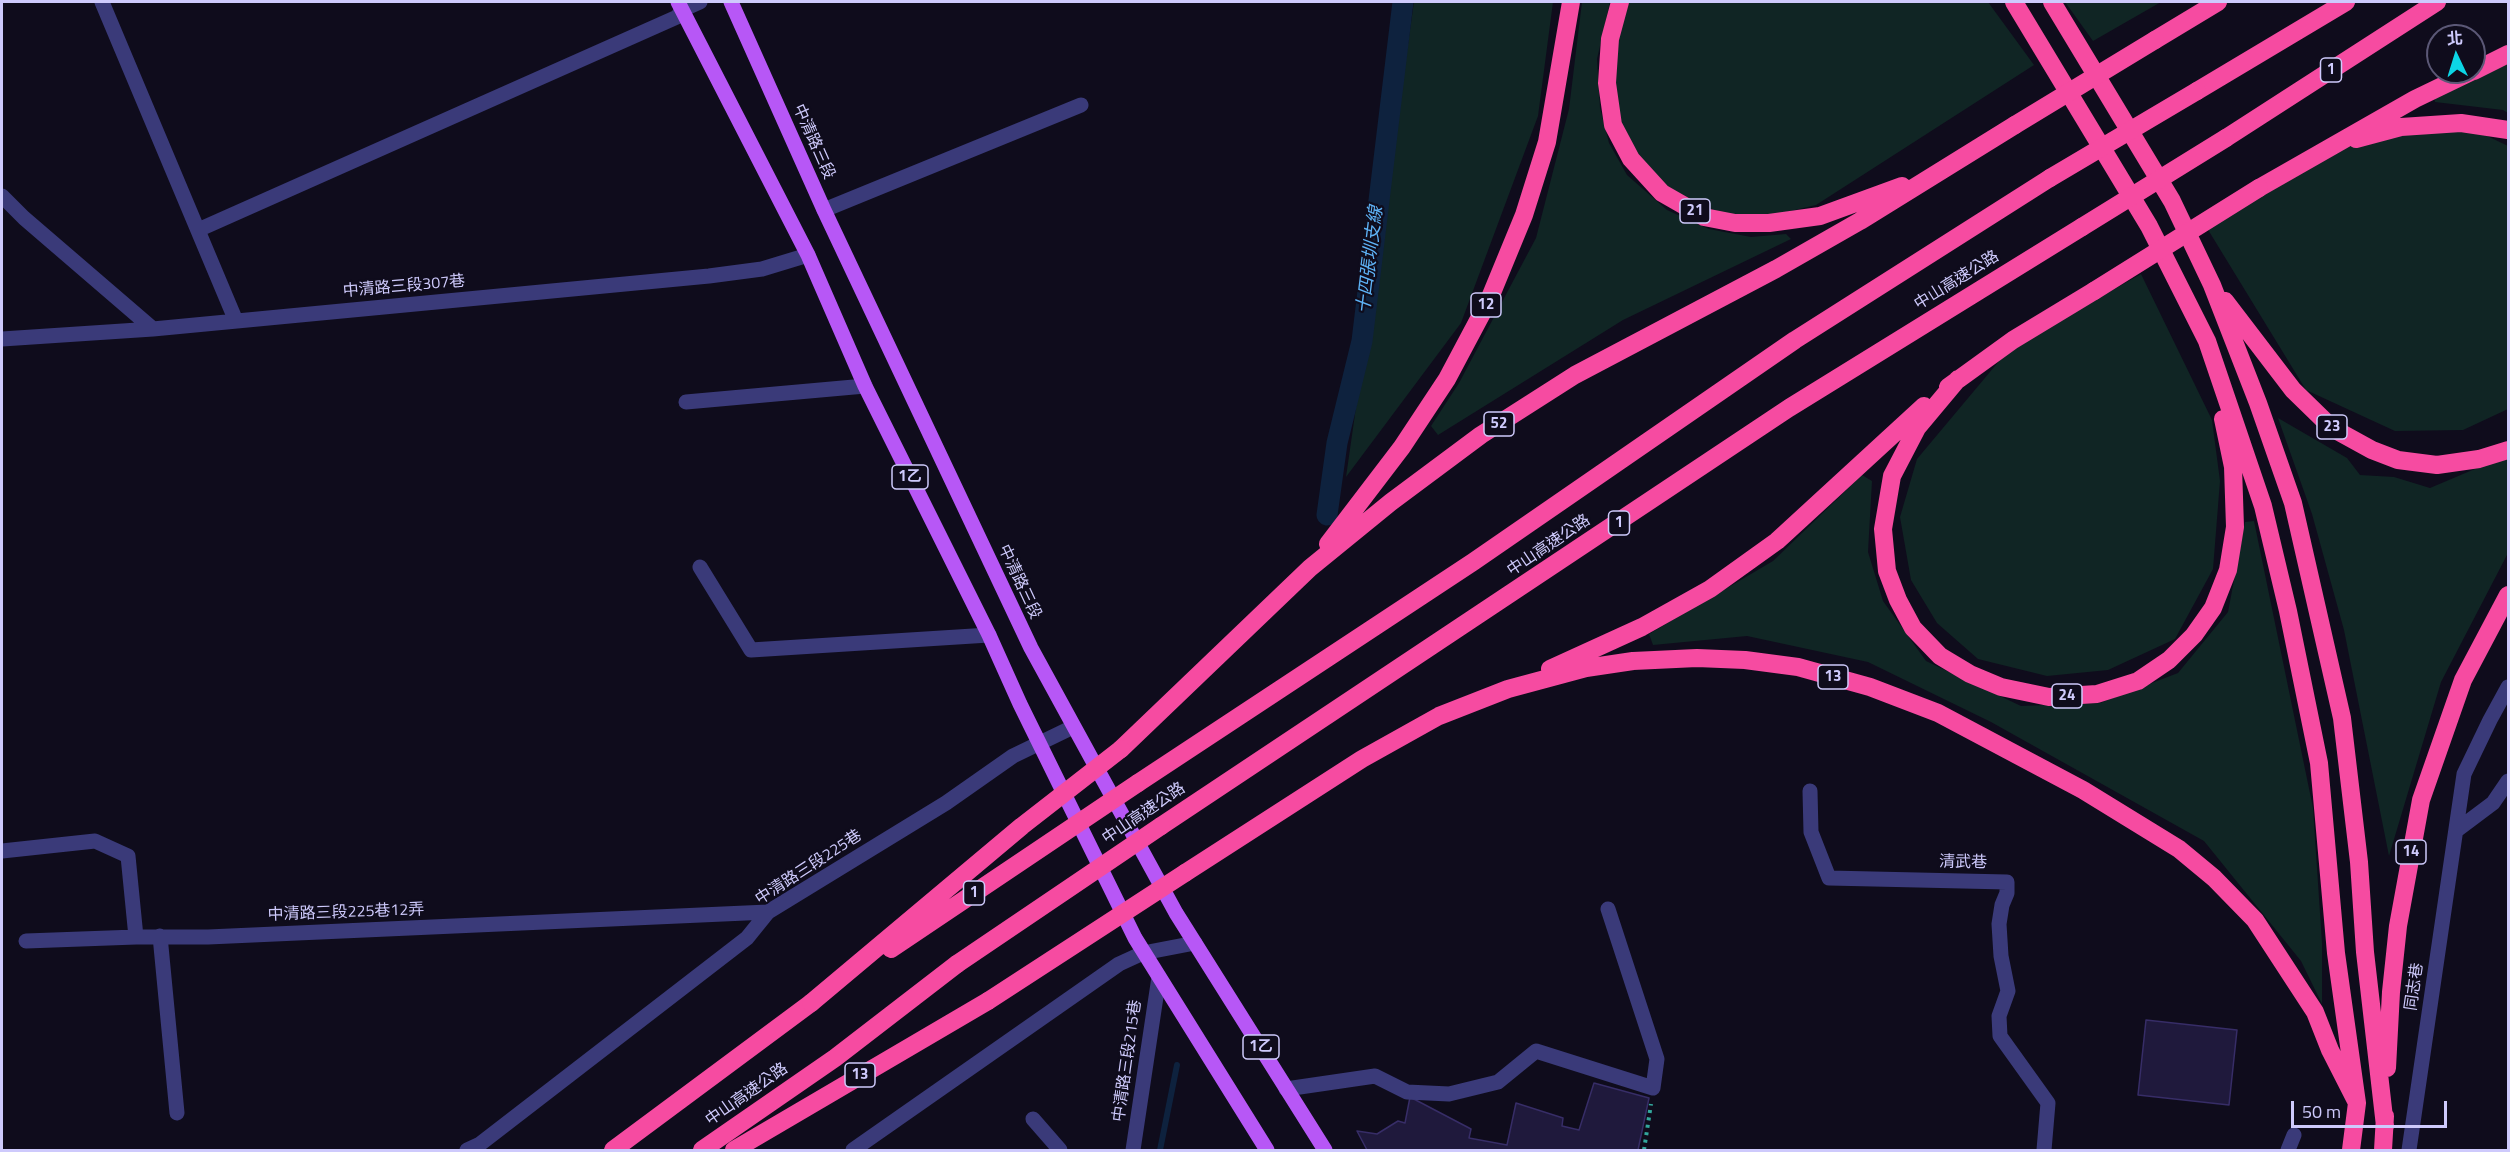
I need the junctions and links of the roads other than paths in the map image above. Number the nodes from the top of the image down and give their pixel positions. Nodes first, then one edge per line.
1 (102, 2) edge
2 (700, 2) edge
3 (731, 2) edge
4 (1571, 2) edge
5 (1620, 2) edge
6 (2014, 2) edge
7 (2052, 2) edge
8 (2218, 2) edge
9 (2346, 2) edge
10 (2437, 2) edge
11 (680, 6) edge
12 (2508, 54) edge
13 (2486, 65) edge
14 (2446, 84) edge
15 (1081, 105) dead end
16 (2508, 130) edge
17 (2328, 147) junction
18 (1932, 175) junction
19 (2, 196) edge
20 (824, 210) junction
21 (198, 230) junction
22 (808, 255) junction
23 (2212, 285) junction
24 (236, 321) junction
25 (153, 329) junction
26 (2, 339) edge
27 (2207, 341) junction
28 (1958, 379) junction
29 (865, 386) junction
30 (686, 402) dead end
31 (2508, 450) edge
32 (700, 567) dead end
33 (1310, 568) junction
34 (2508, 595) edge
35 (989, 635) junction
36 (2508, 687) edge
37 (1508, 689) junction
38 (1073, 727) junction
39 (1040, 742) junction
40 (2508, 781) edge
41 (1809, 791) dead end
42 (2457, 830) junction
43 (2, 851) edge
44 (1608, 909) dead end
45 (768, 912) junction
46 (160, 936) junction
47 (136, 937) junction
48 (26, 941) dead end
49 (1195, 943) junction
50 (1143, 952) junction
51 (1159, 977) junction
52 (811, 1003) junction
53 (1286, 1089) junction
54 (2357, 1103) junction
55 (177, 1113) dead end
56 (1033, 1119) dead end
57 (2385, 1126) junction
58 (2294, 1135) dead end
59 (467, 1150) edge
60 (613, 1150) edge
61 (702, 1150) edge
62 (734, 1150) edge
63 (853, 1150) edge
64 (1060, 1150) edge
65 (1133, 1150) edge
66 (1268, 1150) edge
67 (1325, 1150) edge
68 (2044, 1150) edge
69 (2288, 1150) edge
70 (2351, 1150) edge
71 (2383, 1150) edge
72 (2409, 1150) edge

1 - 21 street
2 - 11 street
3 - 20 main road, 中清路三段 / 1乙
4 - 33 highway, 12
5 - 18 highway, 21
6 - 27 highway
7 - 23 highway
8 - 18 highway, bridge
9 - 52 highway, 中山高速公路 / 1, bridge
10 - 61 highway, 中山高速公路 / 1, bridge
11 - 21 street
11 - 22 main road, 1乙
12 - 13 highway
14 - 17 highway
15 - 20 street
16 - 17 highway
17 - 28 highway, bridge
18 - 33 highway, 52
19 - 25 street
20 - 38 main road, 中清路三段 / 1乙
21 - 24 street
22 - 24 street, 中清路三段307巷
22 - 29 main road, 1乙
23 - 31 highway, 23
23 - 57 highway
24 - 25 street, 中清路三段307巷
25 - 26 street, 中清路三段307巷
27 - 28 highway, 24
27 - 54 highway
28 - 37 highway
29 - 30 street
29 - 35 main road, 1乙
32 - 35 street
33 - 52 highway, 52, bridge
34 - 57 highway, 14
35 - 39 main road, 1乙
36 - 42 street, 同志巷
37 - 54 highway, 13
37 - 62 highway, 13, bridge
38 - 39 street, 中清路三段225巷
38 - 49 main road, 中清路三段 / 1乙
39 - 45 street, 中清路三段225巷
39 - 50 main road, 1乙
40 - 42 street
41 - 68 street, 清武巷
42 - 72 street, 同志巷
43 - 47 street
44 - 53 street
45 - 46 street, 中清路三段225巷12弄
45 - 59 street, 中清路三段225巷
46 - 47 street, 中清路三段225巷12弄
46 - 55 street
47 - 48 street, 中清路三段225巷12弄
49 - 50 street
49 - 53 main road, 中清路三段 / 1乙
50 - 51 main road, 1乙
50 - 63 street
51 - 65 street, 中清路三段215巷
51 - 66 main road, 1乙
52 - 60 highway, 中山高速公路 / 1
53 - 67 main road, 中清路三段 / 1乙
54 - 70 highway
56 - 64 street
57 - 71 highway
58 - 69 street

